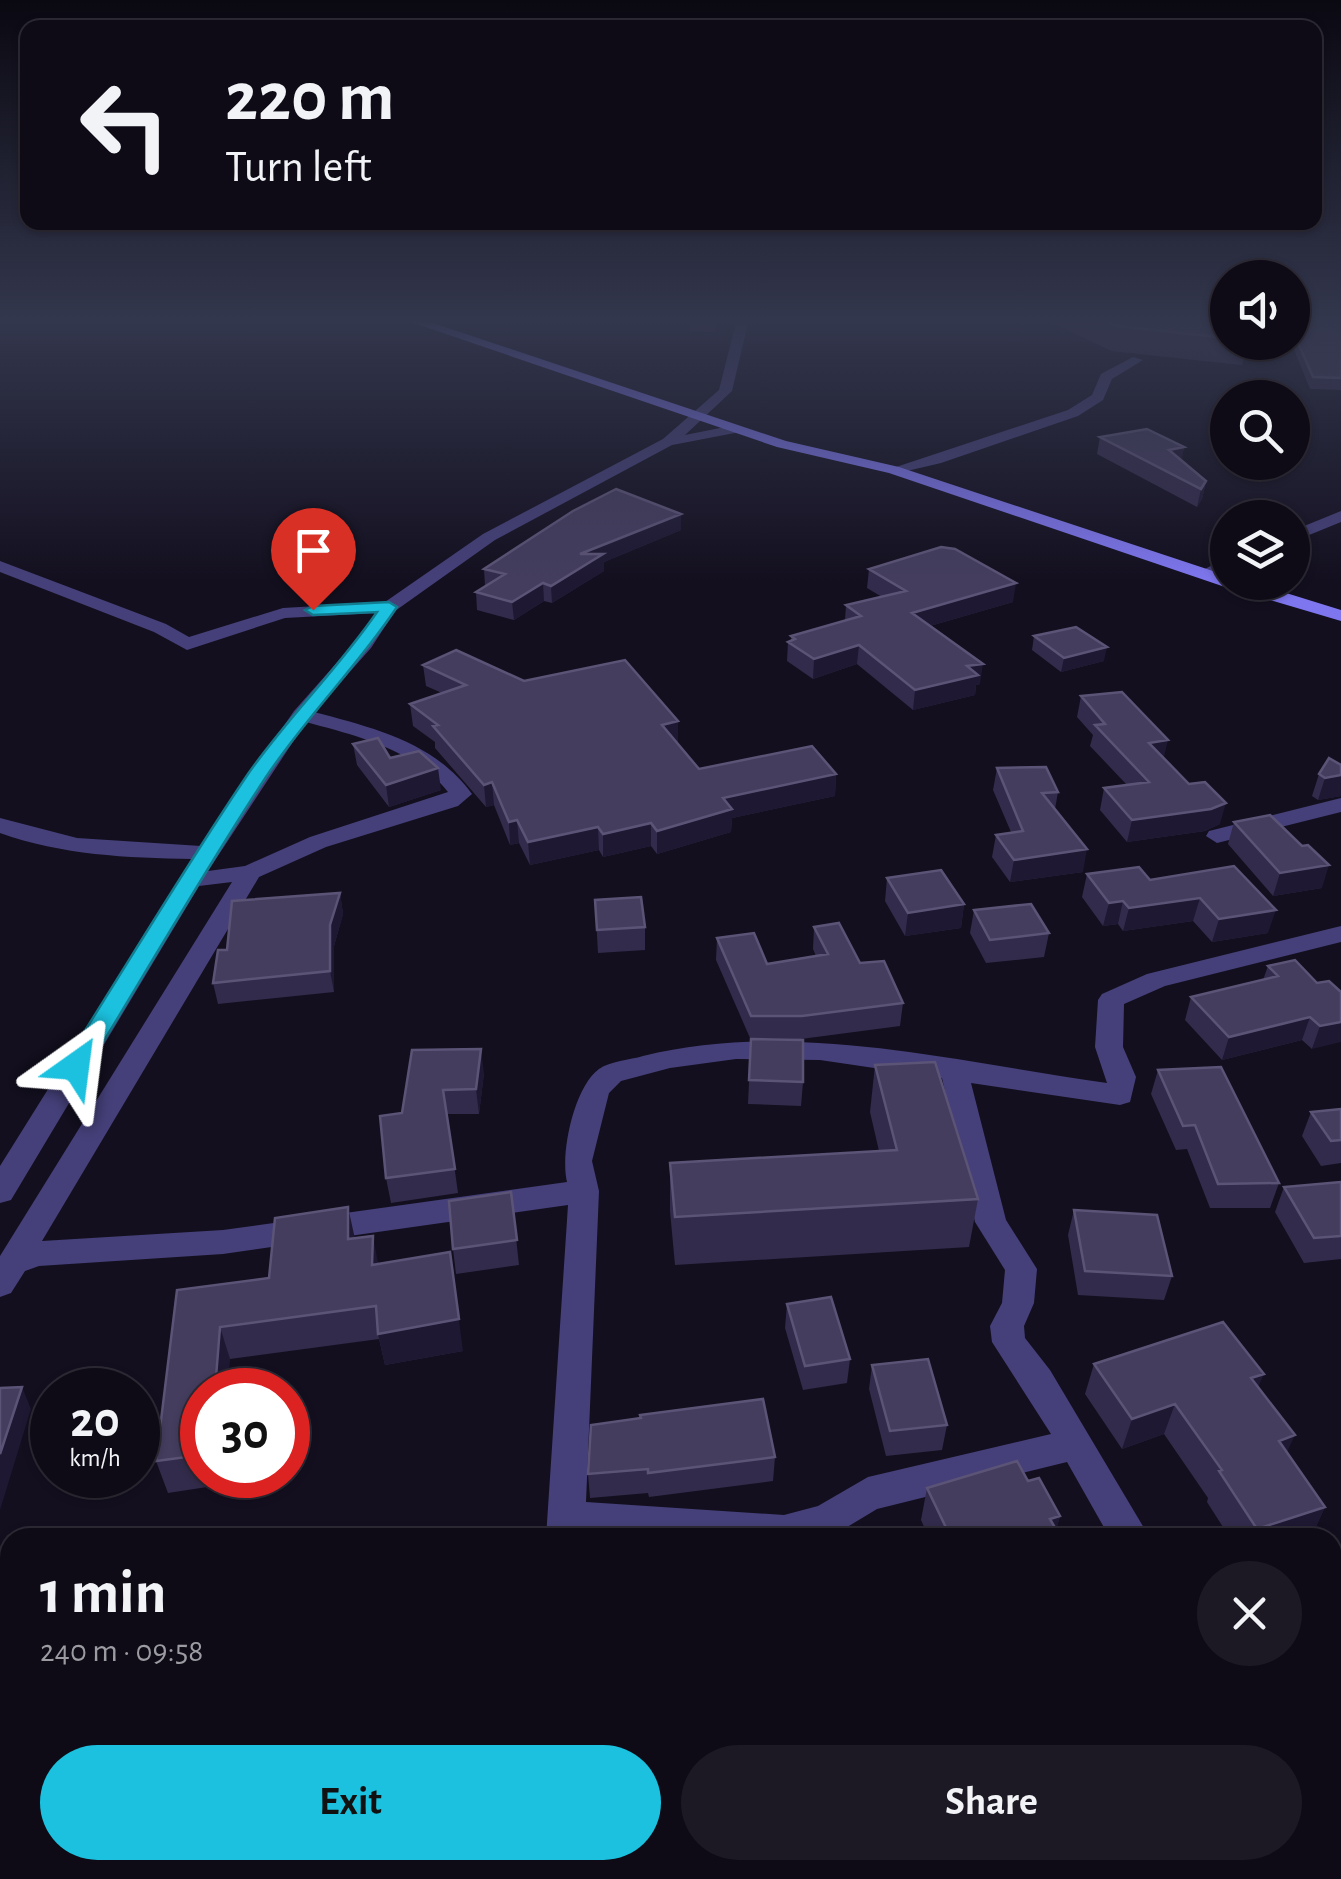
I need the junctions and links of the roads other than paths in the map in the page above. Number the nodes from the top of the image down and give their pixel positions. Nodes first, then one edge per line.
1 (668, 407) edge
2 (706, 407) edge
3 (1083, 407) edge
4 (696, 416) junction
5 (735, 429) junction
6 (668, 442) junction
7 (894, 470) junction
8 (1341, 516) edge
9 (1310, 529) edge
10 (0, 566) edge
11 (1210, 573) edge
12 (1206, 575) junction
13 (1210, 576) edge
14 (1288, 600) edge
15 (389, 607) junction
16 (1341, 616) edge
17 (300, 715) junction
18 (1341, 805) edge
19 (0, 825) edge
20 (1217, 836) dead end
21 (210, 854) junction
22 (250, 872) junction
23 (193, 880) junction
24 (1340, 935) edge
25 (954, 1071) junction
26 (584, 1191) junction
27 (0, 1192) edge
28 (7, 1273) edge
29 (1076, 1444) junction
30 (566, 1527) edge
31 (602, 1528) edge
32 (804, 1528) edge
33 (1125, 1528) edge

1 - 4 main road
2 - 4 street
3 - 7 street
4 - 5 main road
4 - 6 street
5 - 6 street
5 - 7 main road
6 - 15 street
7 - 12 main road
8 - 9 street
10 - 15 street
11 - 12 street
12 - 13 main road
14 - 16 main road
15 - 17 street
17 - 21 street
17 - 22 street
18 - 20 street
19 - 21 street
21 - 23 street
22 - 23 street
22 - 28 street
23 - 27 street
24 - 25 street
25 - 26 street
25 - 29 street
26 - 28 street
26 - 30 street
29 - 32 street
29 - 33 street
30 - 31 street

